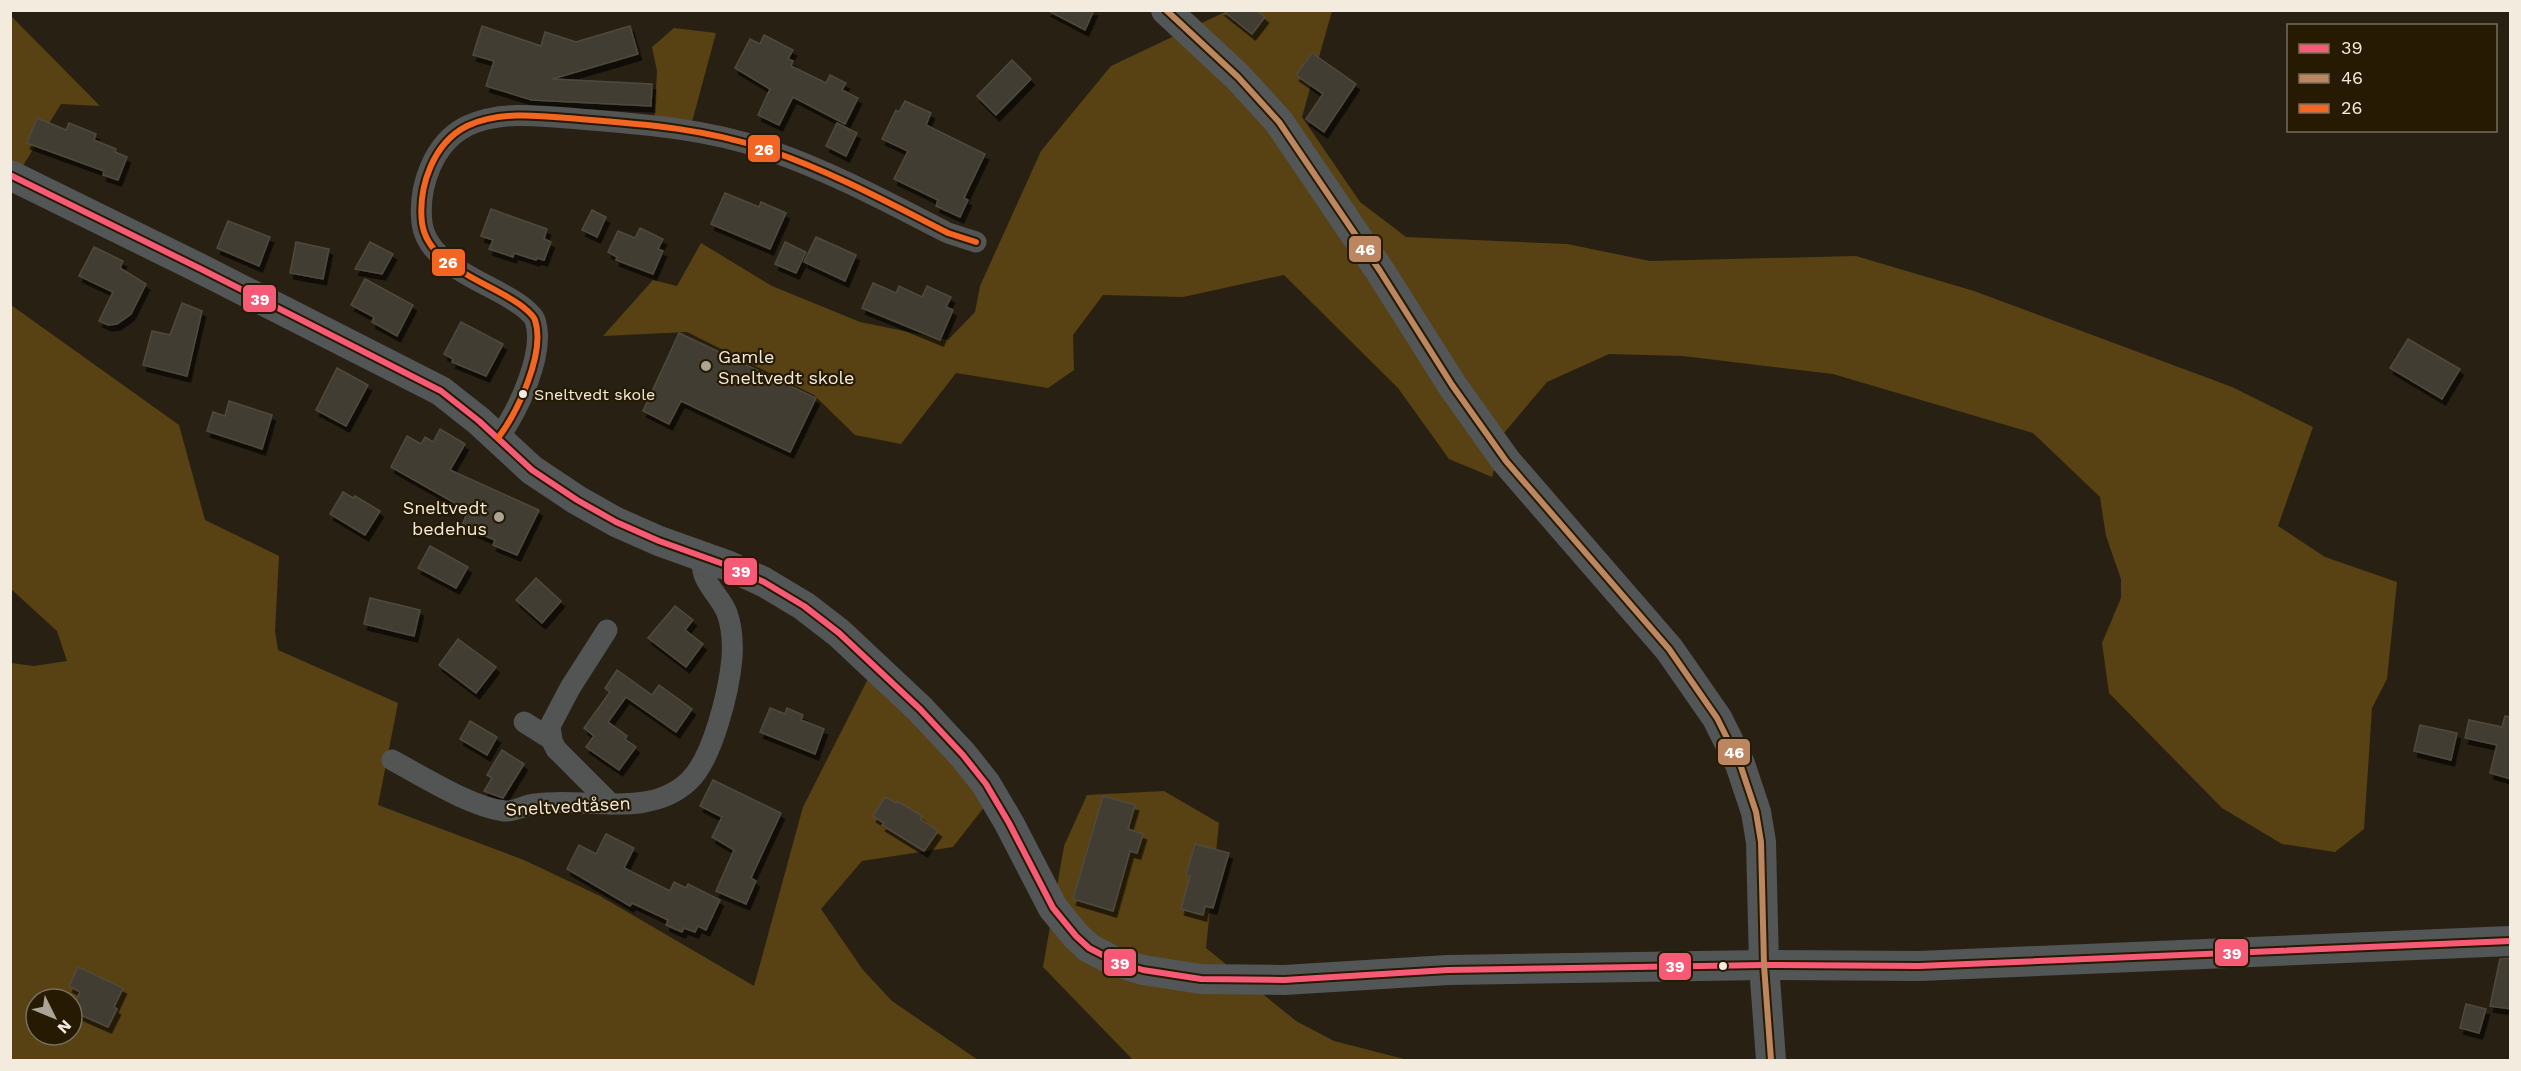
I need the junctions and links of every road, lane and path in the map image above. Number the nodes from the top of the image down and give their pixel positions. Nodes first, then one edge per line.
1 (1166, 10) edge
2 (10, 176) edge
3 (976, 242) dead end
4 (498, 438) junction
5 (702, 557) junction
6 (607, 630) dead end
7 (524, 722) dead end
8 (551, 739) junction
9 (393, 760) dead end
10 (612, 804) junction
11 (2511, 941) edge
12 (1764, 965) junction
13 (1771, 1060) edge

1 - 12 main road
2 - 4 main road
3 - 4 street
4 - 5 main road
5 - 10 street, Sneltvedtåsen
5 - 12 main road
6 - 8 street
7 - 8 street
8 - 10 street
9 - 10 street, Sneltvedtåsen
11 - 12 main road
12 - 13 main road

